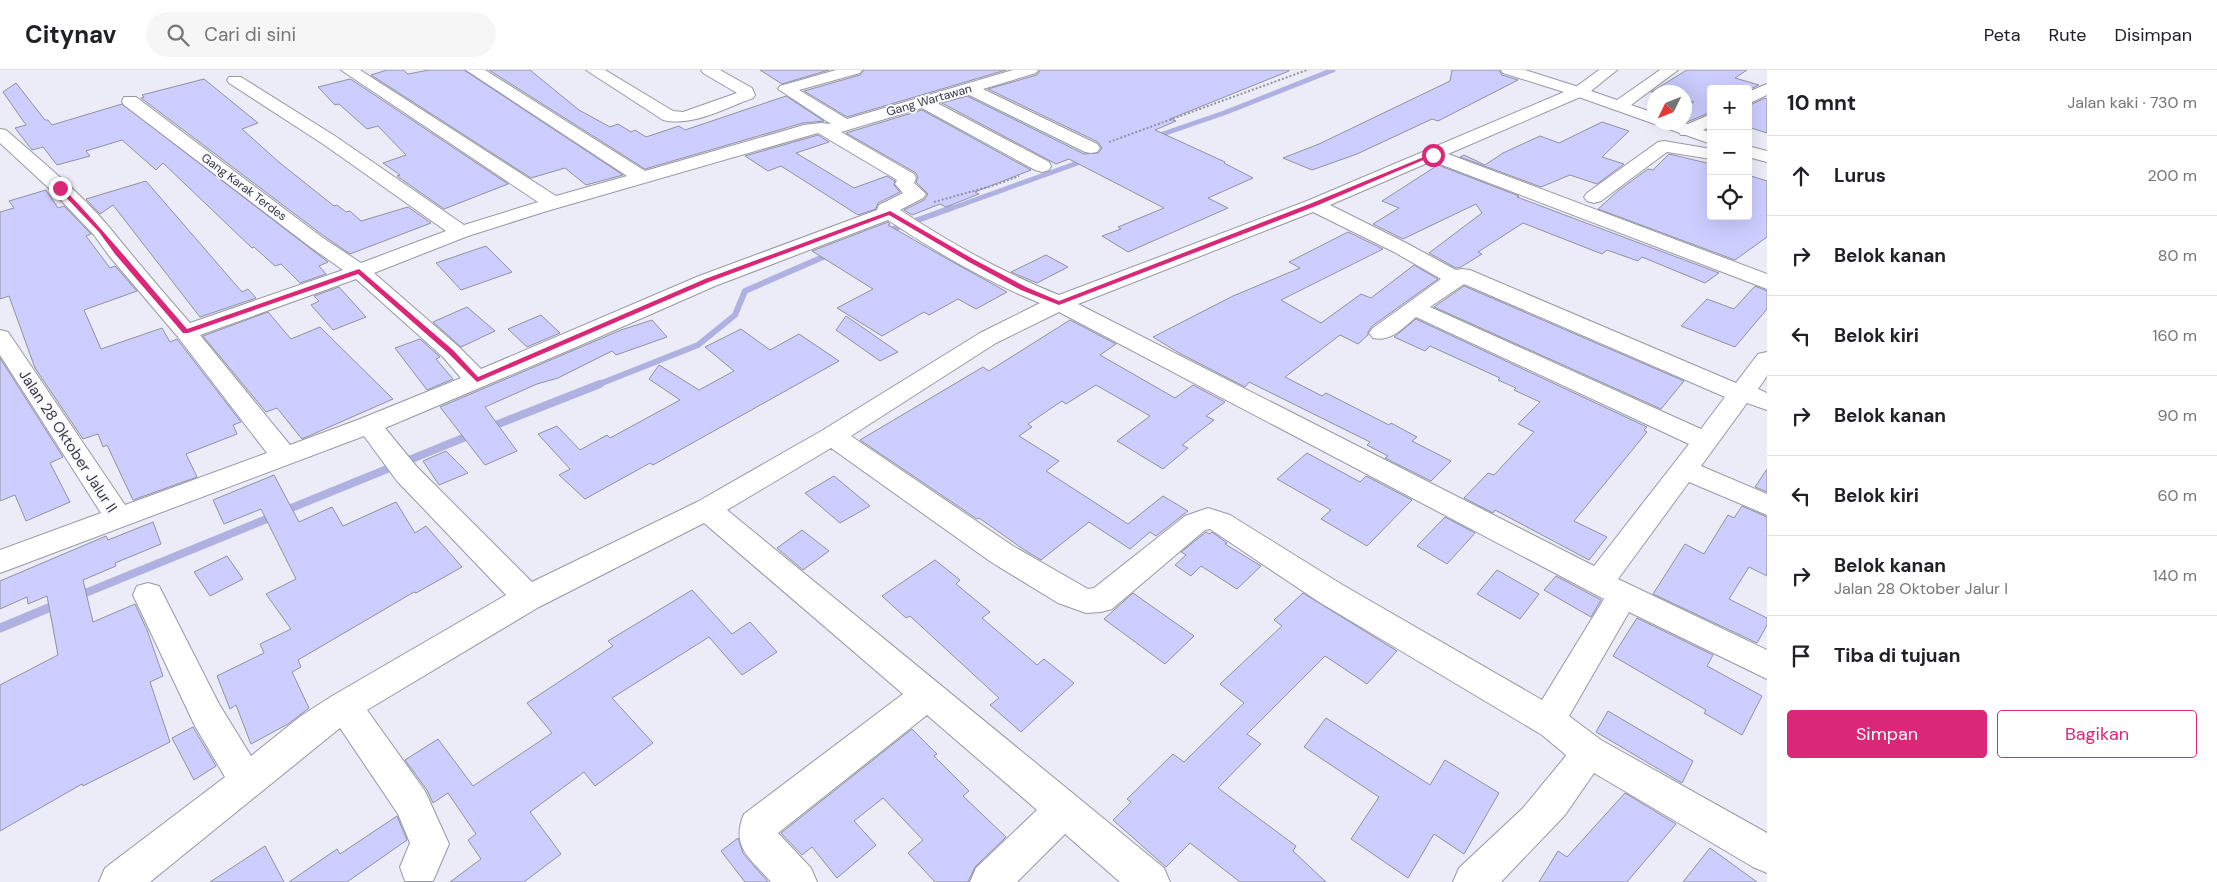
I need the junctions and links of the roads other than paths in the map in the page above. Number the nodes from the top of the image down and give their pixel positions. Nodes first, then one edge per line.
1 (349, 70) edge
2 (474, 70) edge
3 (594, 70) edge
4 (738, 70) edge
5 (854, 70) edge
6 (1030, 70) edge
7 (1509, 70) edge
8 (1609, 70) edge
9 (1670, 70) edge
10 (714, 72) edge
11 (235, 80) dead end
12 (968, 88) junction
13 (1767, 88) edge
14 (1579, 92) junction
15 (1752, 97) edge
16 (130, 102) dead end
17 (923, 102) junction
18 (1619, 106) junction
19 (1647, 116) edge
20 (1707, 121) edge
21 (835, 128) junction
22 (1687, 131) joint
23 (0, 134) edge
24 (1707, 138) edge
25 (1091, 148) dead end
26 (1752, 152) edge
27 (1707, 153) edge
28 (1433, 155) junction
29 (1767, 157) edge
30 (1042, 166) dead end
31 (642, 178) junction
32 (1594, 197) dead end
33 (553, 203) junction
34 (1314, 205) junction
35 (902, 221) junction
36 (461, 232) junction
37 (359, 271) junction
38 (1456, 279) junction
39 (1767, 282) edge
40 (1059, 303) junction
41 (1414, 308) junction
42 (186, 332) junction
43 (1381, 333) dead end
44 (0, 337) edge
45 (1767, 359) edge
46 (477, 380) junction
47 (1740, 393) junction
48 (1767, 402) edge
49 (375, 432) junction
50 (832, 436) junction
51 (1705, 441) junction
52 (285, 457) junction
53 (1683, 469) junction
54 (1767, 505) edge
55 (707, 509) junction
56 (119, 519) junction
57 (0, 562) edge
58 (1611, 589) junction
59 (148, 596) dead end
60 (528, 598) junction
61 (1767, 666) edge
62 (927, 696) junction
63 (344, 706) junction
64 (1554, 724) junction
65 (1588, 751) junction
66 (247, 782) junction
67 (1064, 809) junction
68 (1767, 854) edge
69 (419, 867) dead end
70 (119, 882) edge
71 (798, 882) edge
72 (990, 882) edge
73 (1150, 882) edge
74 (1473, 882) edge

1 - 33 main road
2 - 31 main road
3 - 10 main road
4 - 10 main road
5 - 21 main road
6 - 12 main road, Gang Wartawan
7 - 14 main road
8 - 14 main road
9 - 18 main road
11 - 36 main road
12 - 17 main road, Gang Wartawan
12 - 25 main road
13 - 15 main road
14 - 18 main road
14 - 28 main road
16 - 37 main road, Gang Karak Terdes
17 - 21 main road, Gang Wartawan
17 - 30 main road
18 - 19 main road
20 - 22 main road
21 - 31 main road
21 - 35 main road
22 - 24 main road
23 - 42 main road
26 - 29 main road
27 - 32 main road
28 - 34 main road
28 - 39 main road
31 - 33 main road
33 - 36 main road
34 - 38 main road
34 - 40 main road
35 - 40 main road
35 - 46 main road
36 - 37 main road
37 - 42 main road
37 - 46 main road, Gang Karak Terdes
38 - 41 main road
38 - 47 main road
40 - 50 main road
40 - 58 main road
41 - 43 main road
41 - 51 main road
42 - 52 main road
44 - 56 main road, Jalan 28 Oktober Jalur II
45 - 47 main road
46 - 49 main road
47 - 48 main road
47 - 51 main road
49 - 52 main road
49 - 60 main road
50 - 55 main road
50 - 64 main road
51 - 53 main road
52 - 56 main road
53 - 54 main road
53 - 58 main road
55 - 60 main road
55 - 62 main road
56 - 57 main road
58 - 61 main road
58 - 64 main road
59 - 66 main road
60 - 63 main road
62 - 67 main road
62 - 71 main road
63 - 66 main road
63 - 69 main road
64 - 65 main road
65 - 68 main road
65 - 74 main road
66 - 70 main road
67 - 72 main road
67 - 73 main road

